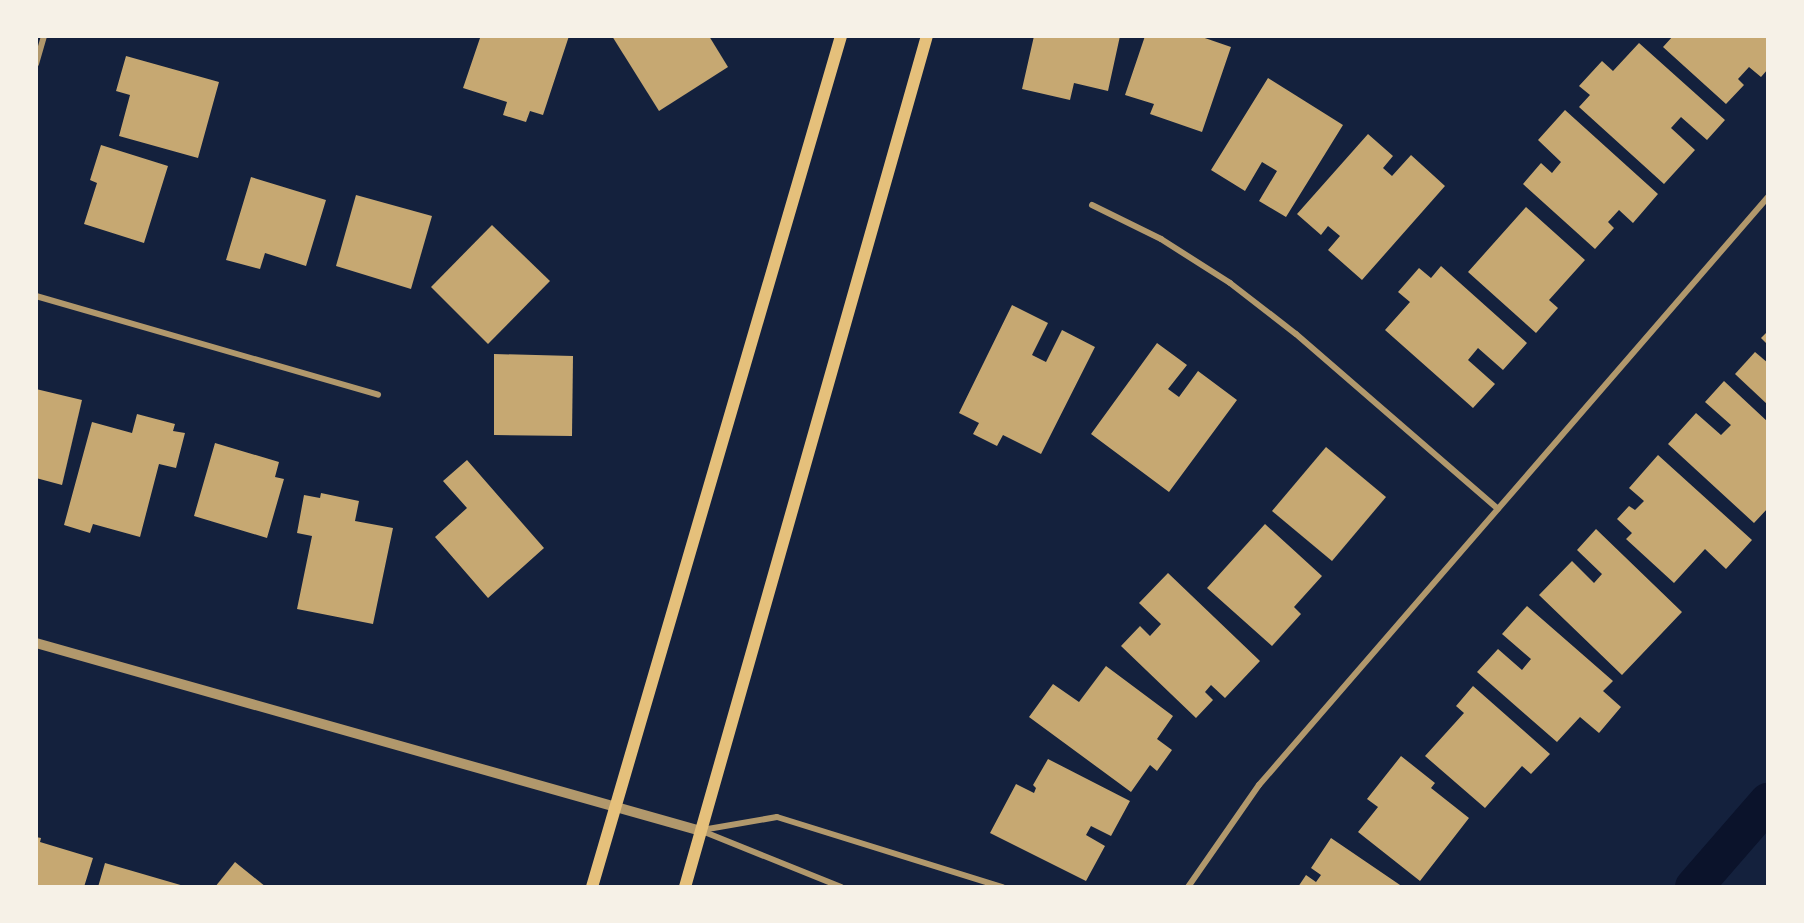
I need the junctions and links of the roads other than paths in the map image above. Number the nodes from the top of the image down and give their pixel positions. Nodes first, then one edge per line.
1 (44, 36) edge
2 (841, 36) edge
3 (927, 36) edge
4 (36, 64) edge
5 (1768, 197) edge
6 (1092, 205) dead end
7 (36, 296) edge
8 (378, 395) dead end
9 (1498, 509) junction
10 (36, 643) edge
11 (617, 804) junction
12 (701, 831) junction
13 (592, 887) edge
14 (685, 887) edge
15 (841, 887) edge
16 (1002, 887) edge
17 (1188, 887) edge

1 - 4 street
2 - 11 main road
3 - 12 main road
5 - 9 street
6 - 9 street
7 - 8 street
9 - 17 street
10 - 11 street
11 - 12 street
11 - 13 main road
12 - 14 main road
12 - 15 street
12 - 16 street

